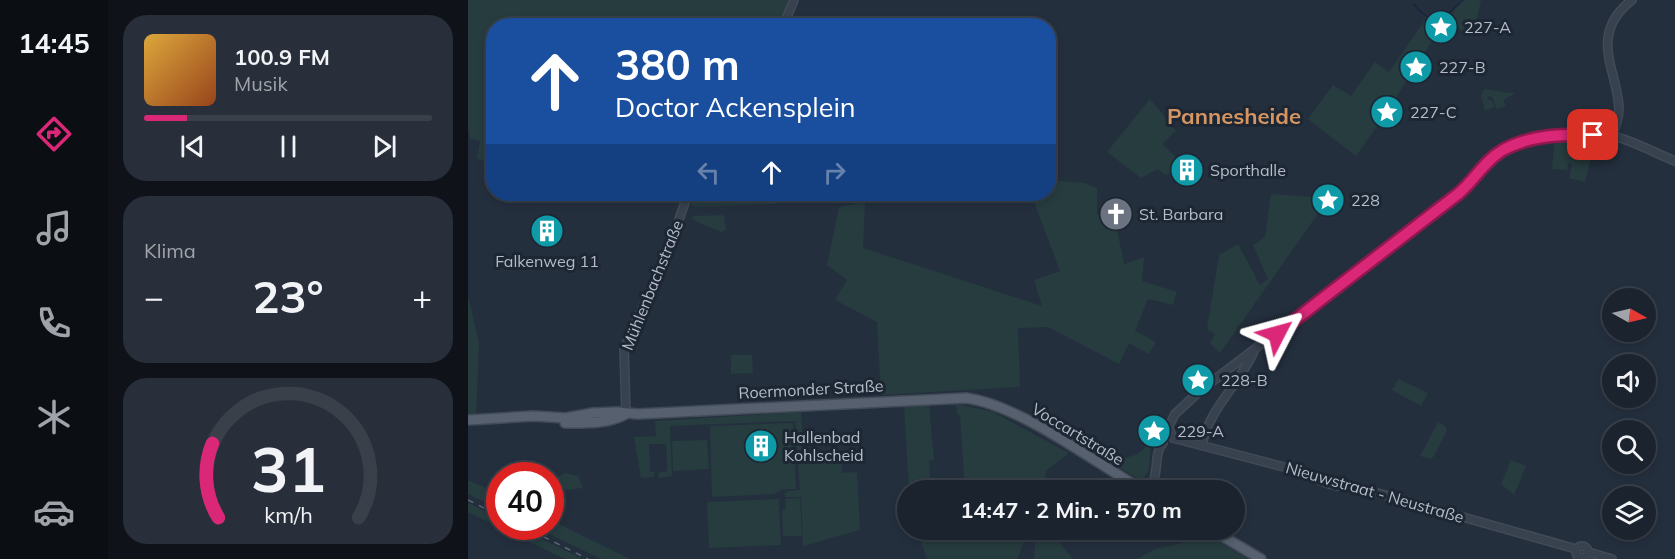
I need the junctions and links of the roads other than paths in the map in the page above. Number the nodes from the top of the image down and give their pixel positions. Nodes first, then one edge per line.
1 (794, 0) edge
2 (1632, 0) edge
3 (786, 18) edge
4 (1611, 135) junction
5 (1675, 161) edge
6 (686, 201) edge
7 (1254, 351) junction
8 (997, 406) joint
9 (626, 414) junction
10 (468, 420) edge
11 (1167, 430) junction
12 (1173, 438) junction
13 (1163, 443) junction
14 (1203, 445) junction
15 (1126, 480) edge
16 (1155, 480) edge
17 (1229, 540) edge
18 (1262, 559) edge
19 (1612, 559) edge

1 - 3 street
2 - 4 street
4 - 5 street
4 - 7 street
6 - 9 street, Mühlenbachstraße
7 - 11 street
7 - 14 street
8 - 9 main road, Roermonder Straße
8 - 15 main road, Voccartstraße
9 - 10 main road, Roermonder Straße
11 - 12 street
11 - 13 street
12 - 13 street
12 - 14 street, Nieuwstraat - Neustraße
13 - 16 street
14 - 19 street, Nieuwstraat - Neustraße
17 - 18 main road

